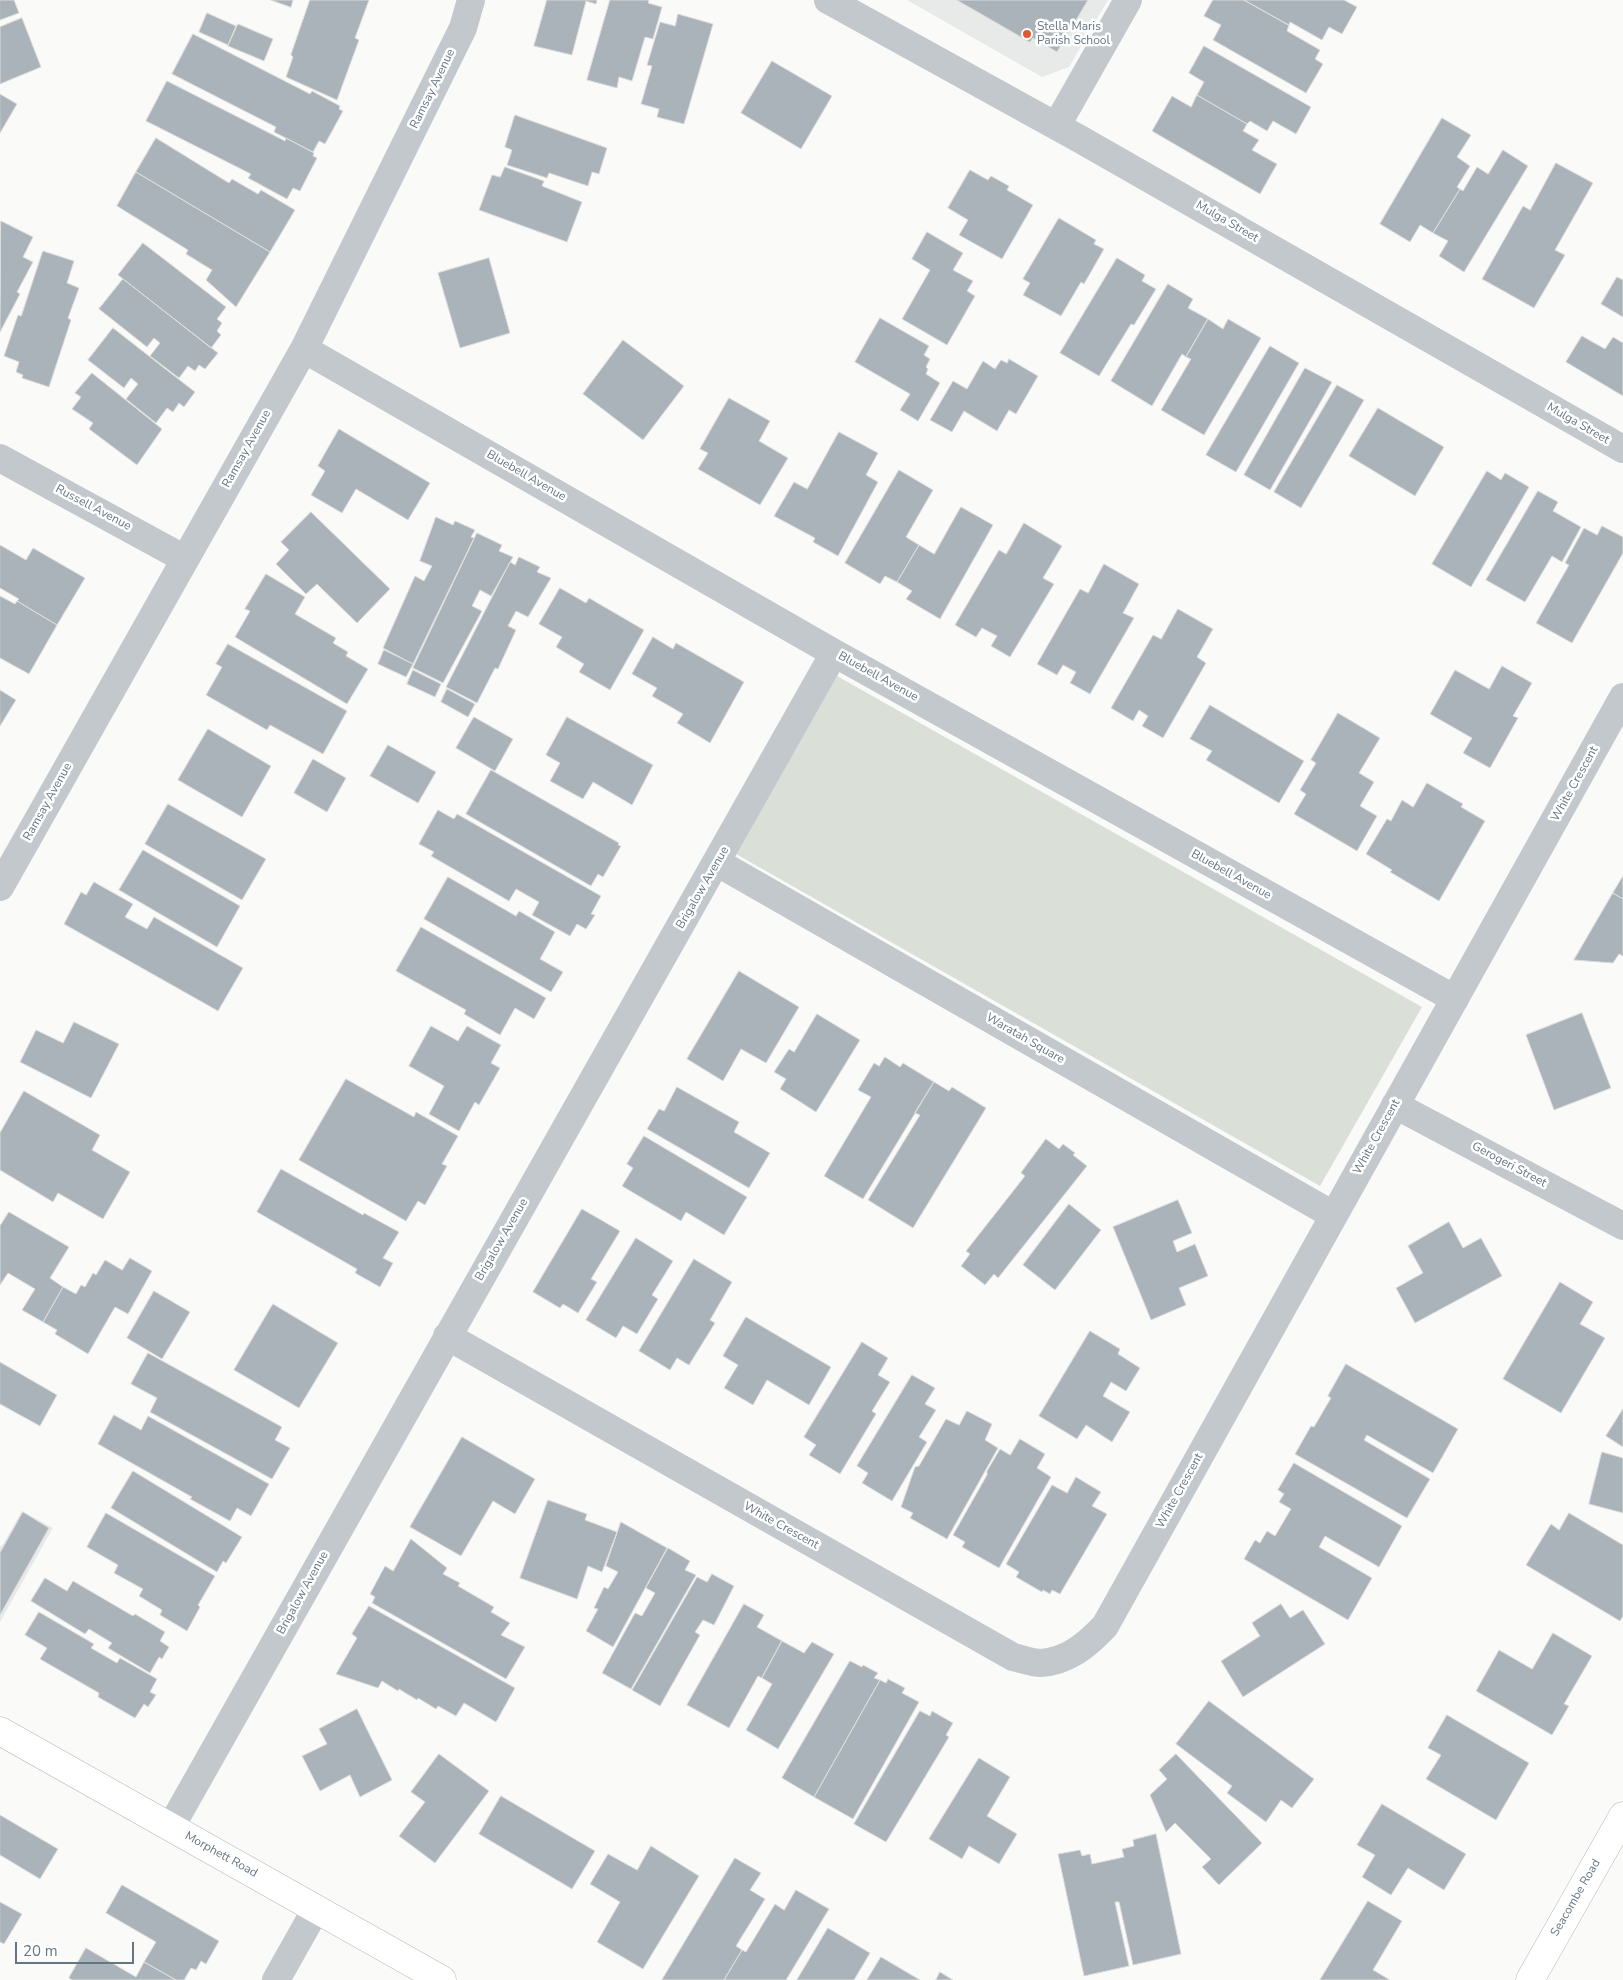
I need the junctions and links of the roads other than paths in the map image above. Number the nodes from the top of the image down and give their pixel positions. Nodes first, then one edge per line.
1 (471, 0) edge
2 (828, 0) edge
3 (1128, 0) edge
4 (1056, 125) junction
5 (304, 349) junction
6 (1623, 449) edge
7 (0, 458) edge
8 (186, 559) junction
9 (834, 653) junction
10 (1623, 697) edge
11 (718, 863) junction
12 (0, 887) edge
13 (1455, 999) junction
14 (1395, 1105) junction
15 (1333, 1215) junction
16 (1623, 1226) edge
17 (446, 1336) junction
18 (0, 1731) edge
19 (1623, 1816) edge
20 (171, 1827) junction
21 (316, 1909) junction
22 (276, 1980) edge
23 (442, 1980) edge
24 (1530, 1980) edge

1 - 5 street, Ramsay Avenue
2 - 4 street, Mulga Street
3 - 4 street
4 - 6 street, Mulga Street
5 - 8 street, Ramsay Avenue
5 - 9 street, Bluebell Avenue
7 - 8 street, Russell Avenue
8 - 12 street, Ramsay Avenue
9 - 11 street, Brigalow Avenue
9 - 13 street, Bluebell Avenue
10 - 13 street, White Crescent
11 - 15 street, Waratah Square
11 - 17 street, Brigalow Avenue
13 - 14 street, White Crescent
14 - 15 street, White Crescent
14 - 16 street, Gerogeri Street
15 - 17 street, White Crescent
17 - 20 street, Brigalow Avenue
18 - 20 main road, Morphett Road
19 - 24 main road, Seacombe Road
20 - 21 main road, Morphett Road
21 - 22 street
21 - 23 main road, Morphett Road

